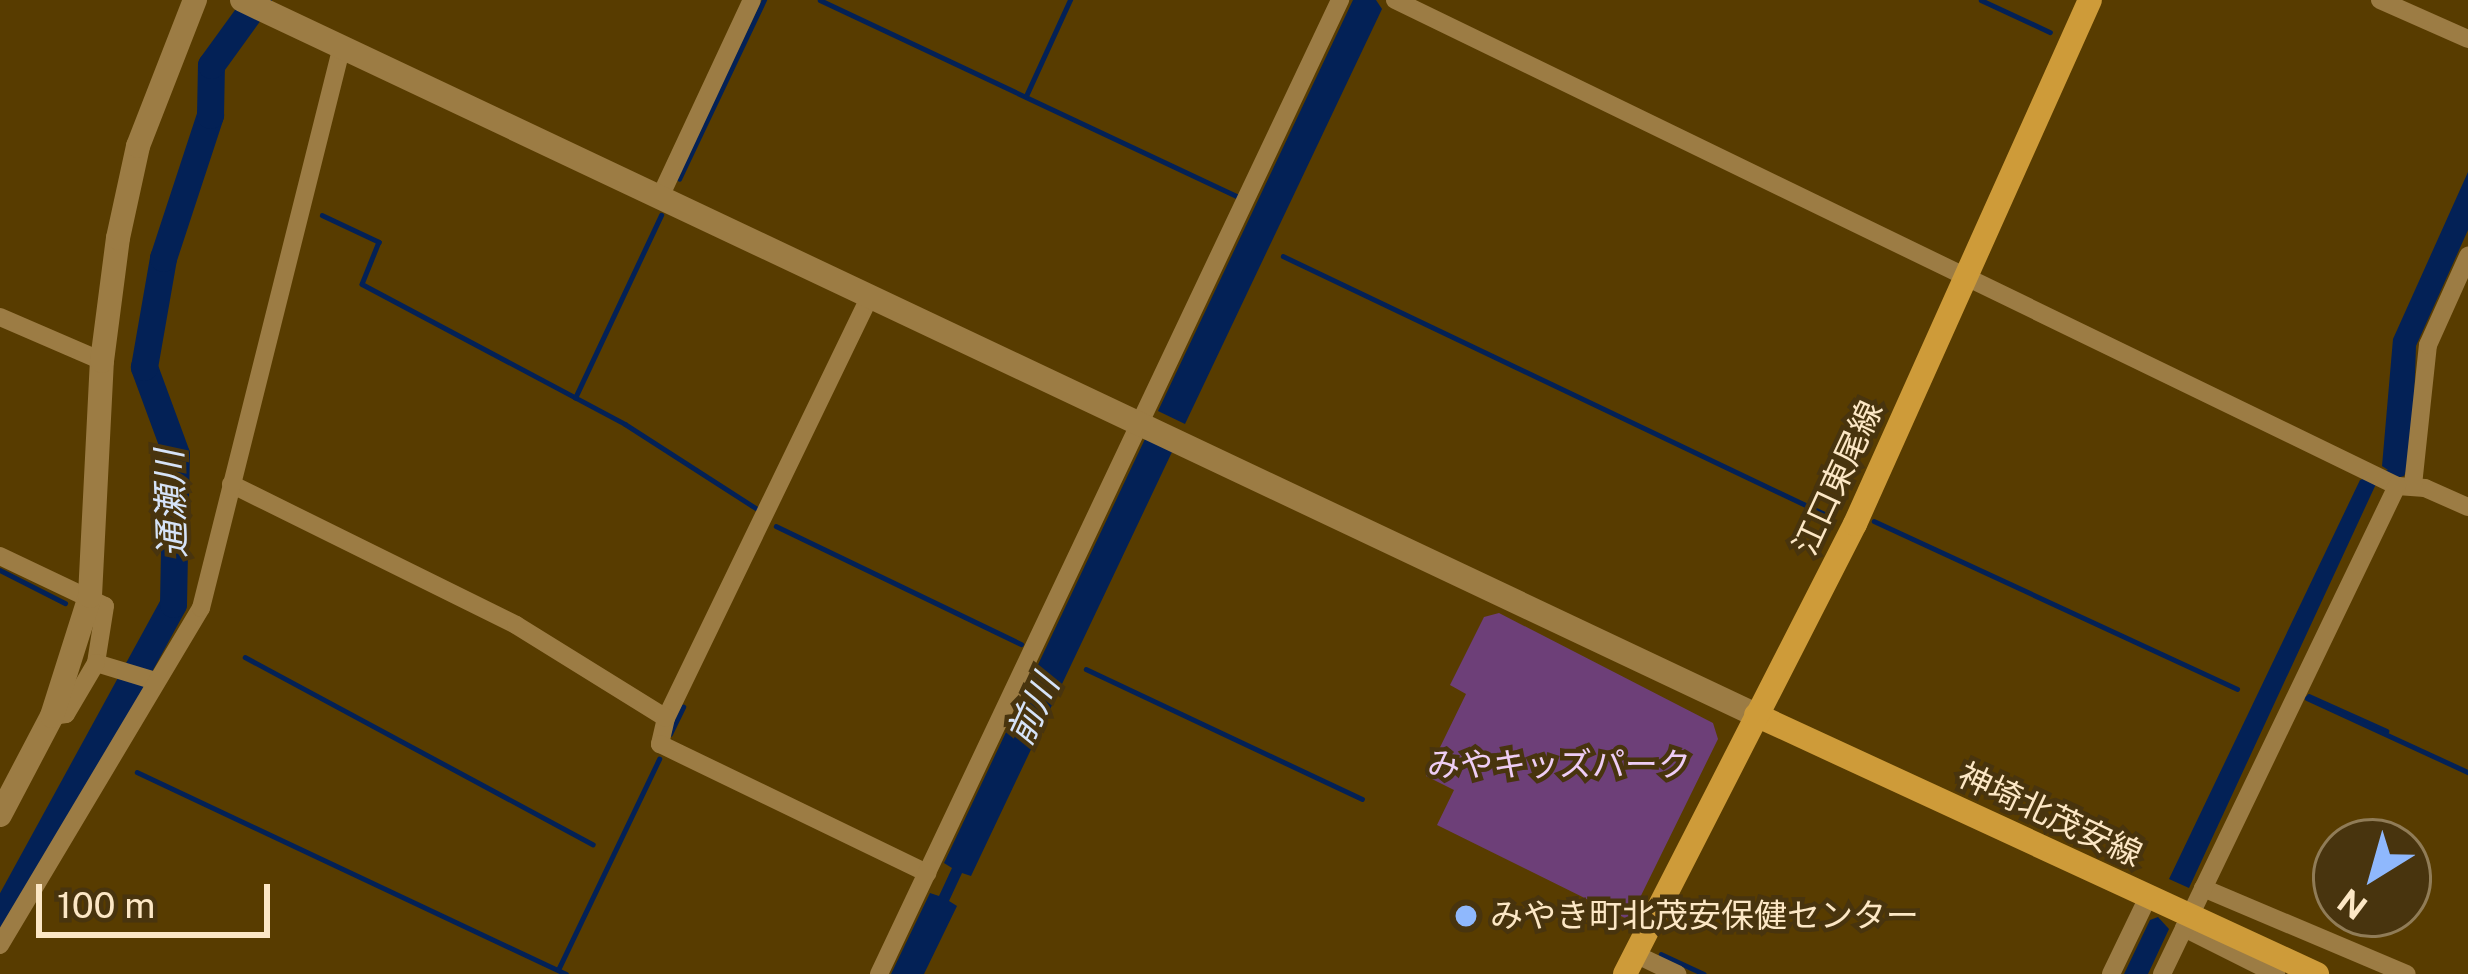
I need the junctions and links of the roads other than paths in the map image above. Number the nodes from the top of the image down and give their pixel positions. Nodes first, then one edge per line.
1 (195, 0) edge
2 (242, 0) edge
3 (752, 0) edge
4 (1340, 0) edge
5 (1395, 0) edge
6 (2090, 0) edge
7 (2380, 0) edge
8 (2468, 39) edge
9 (342, 46) junction
10 (660, 197) junction
11 (2468, 256) edge
12 (1968, 273) junction
13 (870, 296) junction
14 (0, 316) edge
15 (102, 361) junction
16 (1140, 420) junction
17 (2393, 482) junction
18 (231, 484) junction
19 (2468, 507) edge
20 (0, 556) edge
21 (90, 596) junction
22 (98, 664) junction
23 (148, 679) junction
24 (1756, 715) junction
25 (52, 716) junction
26 (666, 718) junction
27 (0, 815) edge
28 (927, 873) junction
29 (2204, 888) junction
30 (2148, 897) junction
31 (2187, 922) junction
32 (0, 945) edge
33 (1629, 964) edge
34 (879, 974) edge
35 (1677, 974) edge
36 (2111, 974) edge
37 (2162, 974) edge
38 (2276, 974) edge
39 (2317, 974) edge
40 (2407, 974) edge

1 - 15 street
2 - 9 street
3 - 10 street
4 - 16 street
5 - 12 street
6 - 12 main road, 江口東尾線
7 - 8 street
9 - 10 street
9 - 18 street
10 - 13 street
11 - 17 street
12 - 17 street
12 - 24 main road, 江口東尾線
13 - 16 street
13 - 26 street
14 - 15 street
15 - 21 street
16 - 24 street
16 - 28 street
17 - 19 street
17 - 29 street
18 - 23 street
18 - 26 street
20 - 21 street
21 - 22 street
21 - 25 street
22 - 23 street
22 - 25 street
23 - 32 street
24 - 30 main road, 神埼北茂安線
24 - 33 main road, 江口東尾線
25 - 27 street
26 - 28 street
28 - 34 street
29 - 31 street
29 - 40 street
30 - 31 main road, 神埼北茂安線
30 - 36 street
31 - 37 street
31 - 38 street
31 - 39 main road, 神埼北茂安線
33 - 35 street

